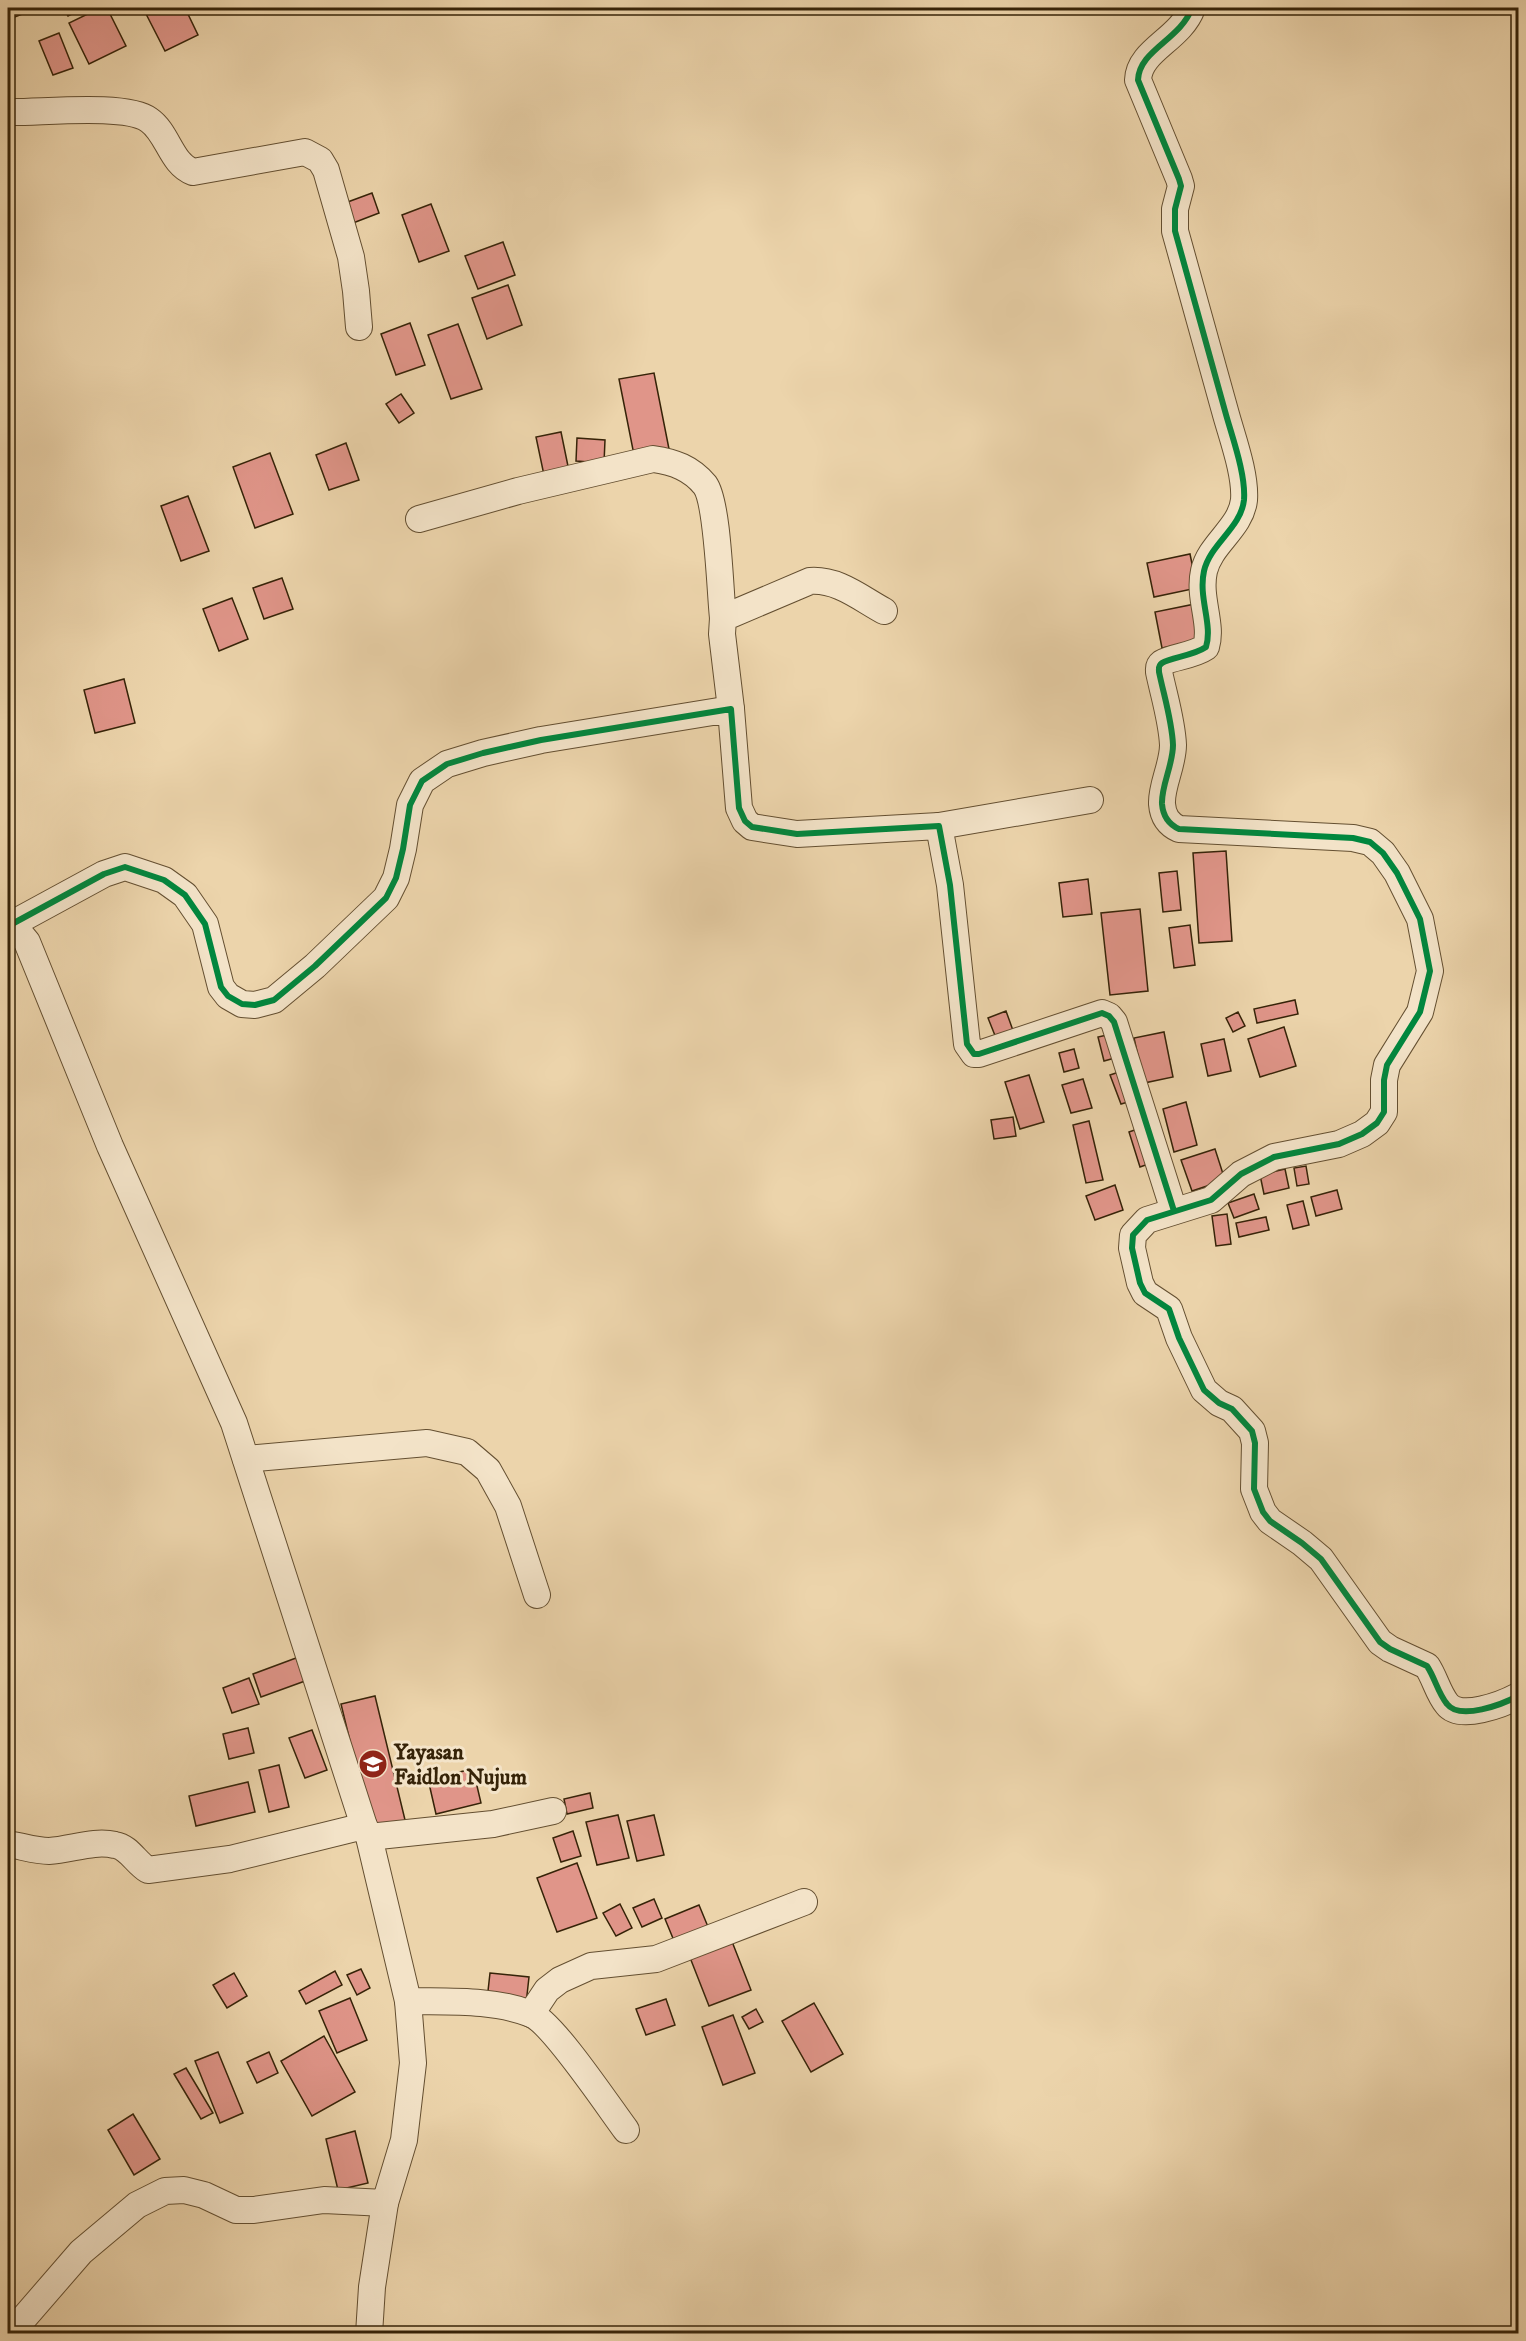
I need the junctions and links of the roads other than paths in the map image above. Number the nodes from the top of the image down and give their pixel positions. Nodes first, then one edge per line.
1 (1192, 8) edge
2 (8, 112) edge
3 (359, 327) dead end
4 (419, 519) dead end
5 (884, 611) dead end
6 (723, 618) junction
7 (731, 709) junction
8 (1090, 801) dead end
9 (939, 826) junction
10 (10, 921) edge
11 (1174, 1210) junction
12 (246, 1459) junction
13 (537, 1595) dead end
14 (1518, 1696) edge
15 (554, 1811) dead end
16 (367, 1831) junction
17 (8, 1844) edge
18 (804, 1902) dead end
19 (408, 2001) junction
20 (531, 2014) junction
21 (626, 2130) dead end
22 (385, 2203) junction
23 (10, 2328) edge
24 (369, 2334) edge

1 - 11 street
2 - 3 street
4 - 6 street
5 - 6 street
6 - 7 street
7 - 9 street
7 - 10 street
8 - 9 street
9 - 11 street
10 - 12 street
11 - 14 street
12 - 13 street
12 - 16 street
15 - 16 street
16 - 17 street
16 - 19 street
18 - 20 street
19 - 20 street
19 - 22 street
20 - 21 street
22 - 23 street
22 - 24 street

